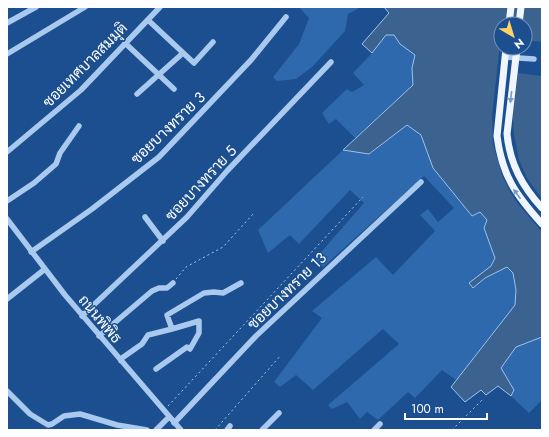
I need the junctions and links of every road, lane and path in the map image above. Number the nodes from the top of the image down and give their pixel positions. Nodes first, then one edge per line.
1 (36, 7) edge
2 (85, 7) edge
3 (160, 7) edge
4 (286, 18) dead end
5 (148, 20) junction
6 (7, 23) edge
7 (213, 42) dead end
8 (125, 43) junction
9 (183, 53) junction
10 (7, 54) edge
11 (505, 57) joint
12 (516, 58) junction
13 (534, 59) dead end
14 (331, 62) dead end
15 (159, 75) junction
16 (174, 89) dead end
17 (137, 94) dead end
18 (79, 126) dead end
19 (7, 152) edge
20 (421, 182) dead end
21 (363, 197) dead end
22 (7, 201) edge
23 (542, 208) edge
24 (254, 213) dead end
25 (145, 217) dead end
26 (7, 219) edge
27 (542, 224) edge
28 (163, 241) junction
29 (31, 252) junction
30 (45, 269) junction
31 (173, 283) joint
32 (241, 283) dead end
33 (7, 299) edge
34 (82, 316) junction
35 (172, 329) junction
36 (99, 336) junction
37 (281, 355) dead end
38 (121, 361) junction
39 (156, 369) dead end
40 (7, 391) edge
41 (484, 398) dead end
42 (162, 411) junction
43 (279, 413) dead end
44 (168, 417) junction
45 (174, 423) junction
46 (380, 424) dead end
47 (115, 428) edge
48 (147, 430) edge
49 (156, 430) edge
50 (180, 430) edge
51 (215, 430) edge
52 (262, 430) edge
53 (374, 430) edge
54 (452, 430) edge

1 - 6 street
2 - 10 street
3 - 5 street, ซอยเทศบาลสมมุติ
4 - 29 street, ซอยบางทราย 3
5 - 8 street, ซอยเทศบาลสมมุติ
5 - 9 street
7 - 9 street
8 - 15 street
8 - 19 street, ซอยเทศบาลสมมุติ
9 - 15 street
11 - 12 street
27 -> 11 main road
12 - 13 street
12 -> 23 main road
14 - 28 street, ซอยบางทราย 5
15 - 16 street
15 - 17 street
18 - 22 street
20 - 45 street, ซอยบางทราย 13
21 - 42 path
24 - 31 path
25 - 28 street
26 - 29 street, ถนนพิพิธ
28 - 34 street, ซอยบางทราย 5
29 - 30 street, ถนนพิพิธ
30 - 33 street
30 - 34 street, ถนนพิพิธ
31 - 36 street
32 - 35 street
34 - 36 street, ถนนพิพิธ
35 - 38 street
35 - 39 street
36 - 38 street, ถนนพิพิธ
37 - 51 path
38 - 42 street, ถนนพิพิธ
40 - 47 street
41 - 54 path
42 - 44 street, ถนนพิพิธ
43 - 52 street
44 - 45 street, ถนนพิพิธ
44 - 49 street
45 - 50 street, ถนนพิพิธ
46 - 53 street
47 - 48 street

